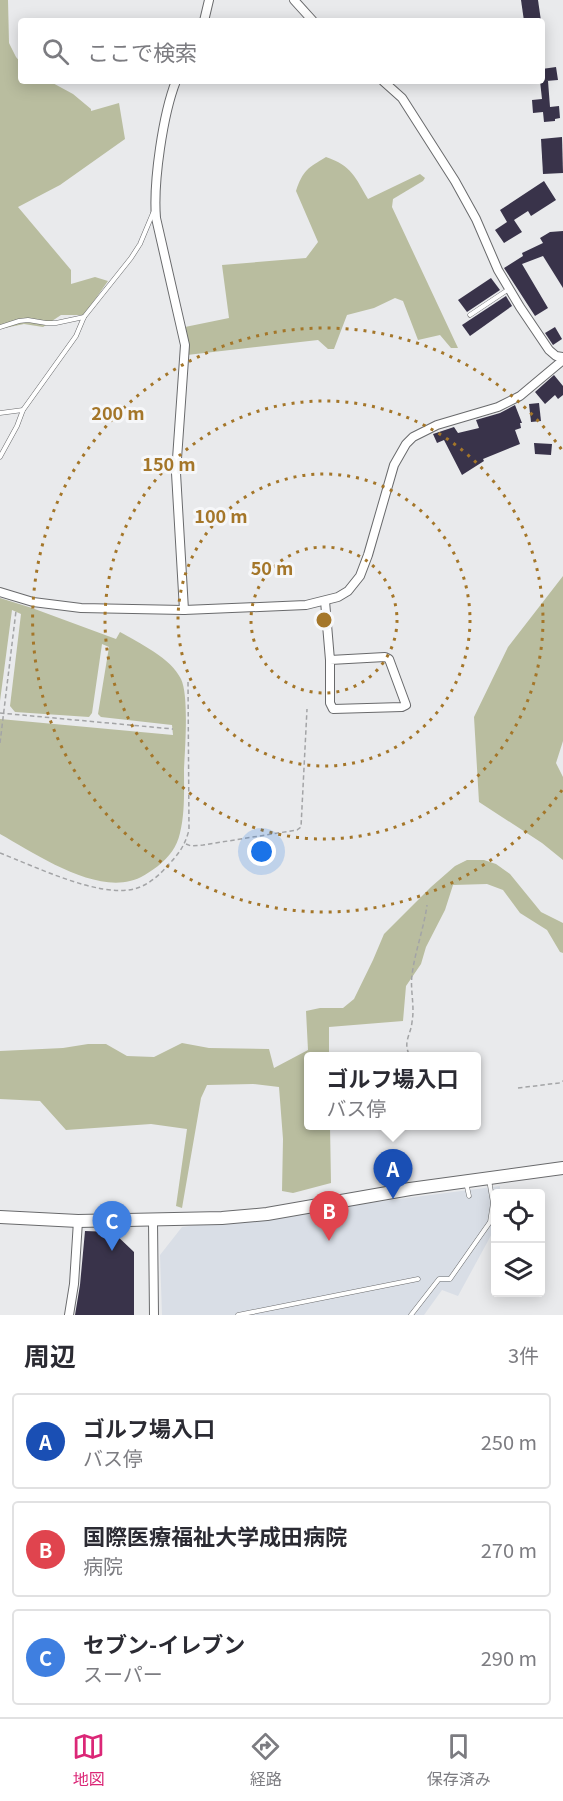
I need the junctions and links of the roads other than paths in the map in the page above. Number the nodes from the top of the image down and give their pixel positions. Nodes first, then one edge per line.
1 (209, 0) edge
2 (294, 0) edge
3 (205, 18) edge
4 (310, 18) edge
5 (175, 84) edge
6 (386, 84) edge
7 (155, 208) junction
8 (509, 289) junction
9 (470, 315) dead end
10 (84, 317) junction
11 (0, 327) edge
12 (563, 358) edge
13 (23, 410) junction
14 (0, 413) edge
15 (0, 457) edge
16 (0, 592) edge
17 (325, 601) junction
18 (184, 610) junction
19 (330, 660) junction
20 (563, 1168) edge
21 (489, 1179) junction
22 (466, 1182) junction
23 (469, 1196) dead end
24 (0, 1217) edge
25 (78, 1221) junction
26 (153, 1221) junction
27 (417, 1278) dead end
28 (69, 1315) edge
29 (154, 1315) edge
30 (238, 1315) edge
31 (411, 1315) edge

1 - 3 street
2 - 4 street
5 - 7 street
6 - 8 street
7 - 10 lane
7 - 18 street
8 - 9 lane
8 - 12 street
10 - 11 lane
10 - 13 lane
12 - 17 street
13 - 14 lane
13 - 15 lane
16 - 18 street
17 - 18 street
17 - 19 street
19 - 19 street
20 - 21 street
21 - 22 street
21 - 31 lane
22 - 23 lane
22 - 26 street
24 - 25 street
25 - 26 street
25 - 28 street
26 - 29 street
27 - 30 lane

